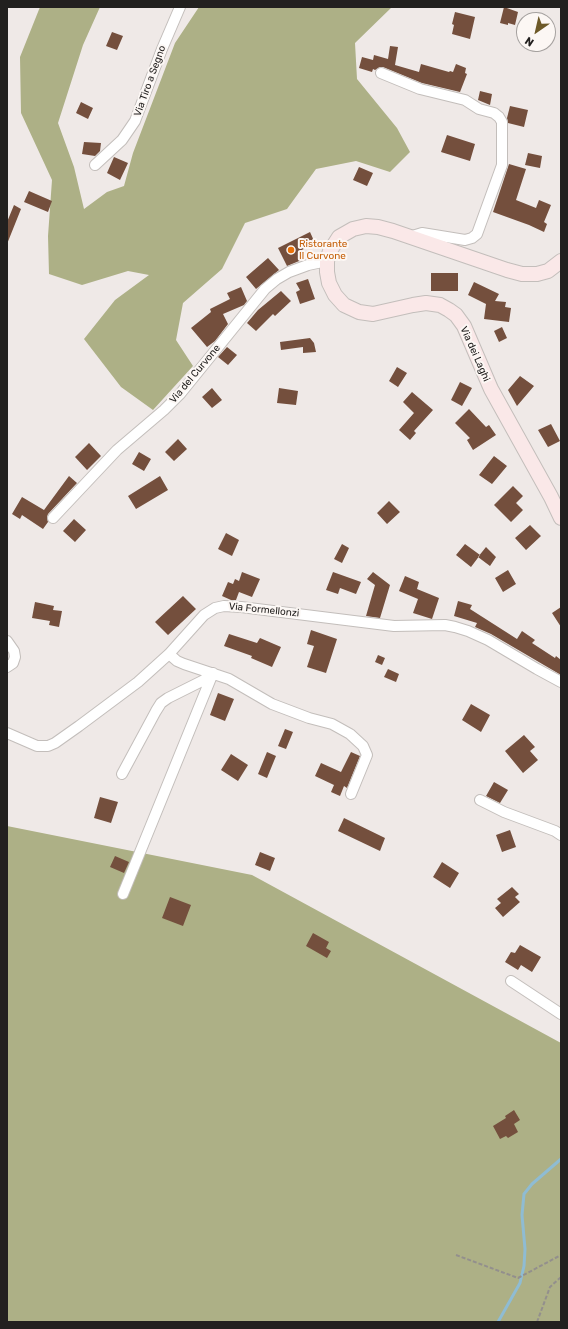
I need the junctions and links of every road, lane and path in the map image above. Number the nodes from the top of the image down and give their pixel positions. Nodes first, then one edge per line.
1 (180, 7) edge
2 (381, 73) dead end
3 (95, 166) dead end
4 (409, 237) junction
5 (327, 261) junction
6 (561, 261) edge
7 (53, 518) dead end
8 (561, 518) edge
9 (7, 641) edge
10 (169, 654) junction
11 (7, 667) edge
12 (213, 673) junction
13 (561, 682) edge
14 (7, 733) edge
15 (122, 774) dead end
16 (351, 794) dead end
17 (480, 800) dead end
18 (561, 835) edge
19 (123, 894) dead end
20 (511, 981) dead end
21 (561, 1014) edge
22 (456, 1255) dead end
23 (561, 1255) edge
24 (561, 1277) edge
25 (537, 1322) edge

1 - 3 street, Via Tiro a Segno
2 - 4 street
4 - 5 main road, Via dei Laghi
4 - 6 main road, Via dei Laghi
5 - 7 street, Via del Curvone
5 - 8 main road, Via dei Laghi
9 - 11 street
10 - 12 street
10 - 13 street, Via Formellonzi
10 - 14 street, Via Formellonzi
12 - 15 street
12 - 16 street
12 - 19 street
17 - 18 street
20 - 21 street
22 - 23 path
24 - 25 path

